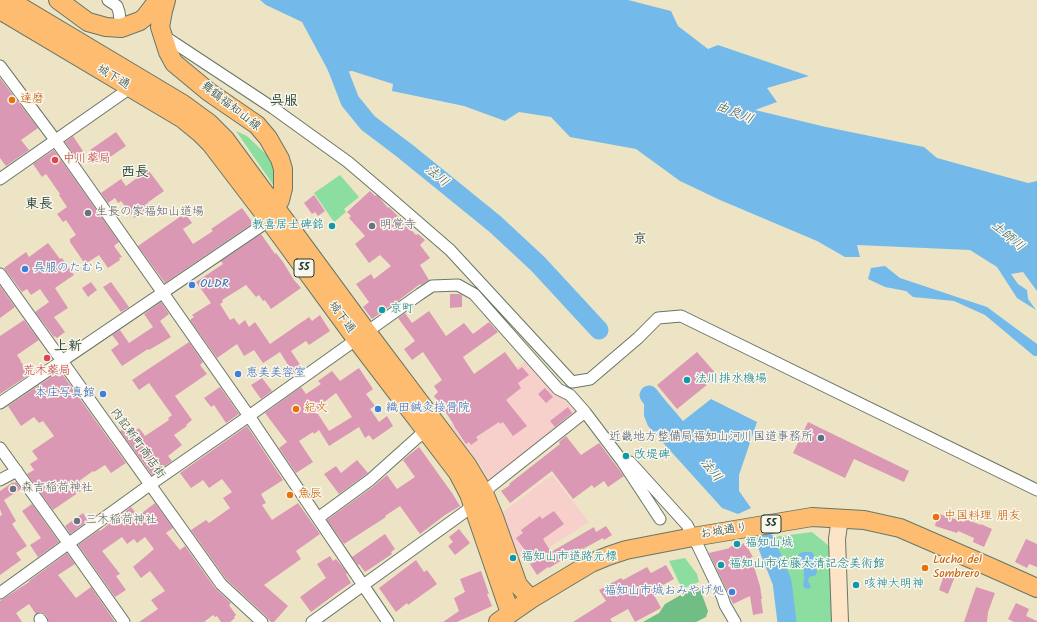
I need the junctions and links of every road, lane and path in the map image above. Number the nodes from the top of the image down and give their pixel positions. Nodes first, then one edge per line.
1 (9, 0) edge
2 (58, 0) edge
3 (108, 0) edge
4 (158, 0) edge
5 (166, 0) edge
6 (0, 10) edge
7 (121, 28) junction
8 (165, 33) junction
9 (0, 66) edge
10 (132, 81) junction
11 (56, 141) junction
12 (0, 179) edge
13 (272, 213) junction
14 (0, 274) edge
15 (163, 293) junction
16 (361, 335) junction
17 (62, 360) junction
18 (572, 382) junction
19 (570, 395) junction
20 (0, 403) edge
21 (585, 412) junction
22 (249, 416) junction
23 (426, 432) junction
24 (0, 448) edge
25 (622, 462) junction
26 (17, 471) junction
27 (0, 480) edge
28 (151, 484) junction
29 (1037, 490) edge
30 (478, 499) junction
31 (318, 518) junction
32 (840, 518) junction
33 (660, 519) dead end
34 (693, 537) junction
35 (69, 544) junction
36 (363, 585) junction
37 (1037, 588) edge
38 (0, 593) edge
39 (531, 599) junction
40 (506, 619) edge
41 (124, 622) edge
42 (262, 622) edge
43 (312, 622) edge
44 (388, 622) edge
45 (735, 622) edge
46 (840, 622) edge

1 - 10 main road, 城下通 / 55
2 - 7 main road
3 - 7 street
4 - 7 main road
5 - 8 main road, 舞鶴福知山線
6 - 10 main road, 城下通 / 55
8 - 13 main road, 舞鶴福知山線
8 - 18 street
9 - 11 street
10 - 11 street
10 - 13 main road, 城下通 / 55
11 - 12 street
11 - 15 street
13 - 15 street
13 - 16 main road, 城下通 / 55
14 - 17 street, 内記新町商店街
15 - 17 street
15 - 22 street
16 - 19 street
16 - 22 street
16 - 23 main road, 城下通 / 55
16 - 30 main road, 城下通 / 55
17 - 20 street
17 - 28 street, 内記新町商店街
18 - 19 street
18 - 29 street
19 - 21 street
21 - 25 street
21 - 30 street
22 - 28 street
22 - 31 street
23 - 30 main road, 城下通 / 55
23 - 31 street
24 - 26 street
25 - 33 street
25 - 34 street
26 - 27 street
26 - 35 street
28 - 35 street
28 - 42 street, 内記新町商店街
30 - 36 street
30 - 39 main road, 城下通 / 55
30 - 40 main road, 城下通 / 55
31 - 36 street
32 - 34 main road, お城通り / 55
32 - 37 main road, お城通り / 55
32 - 46 street
34 - 39 main road, お城通り / 55
34 - 45 street
35 - 38 street
35 - 41 street
36 - 43 street
36 - 44 street
39 - 40 main road, お城通り / 55

